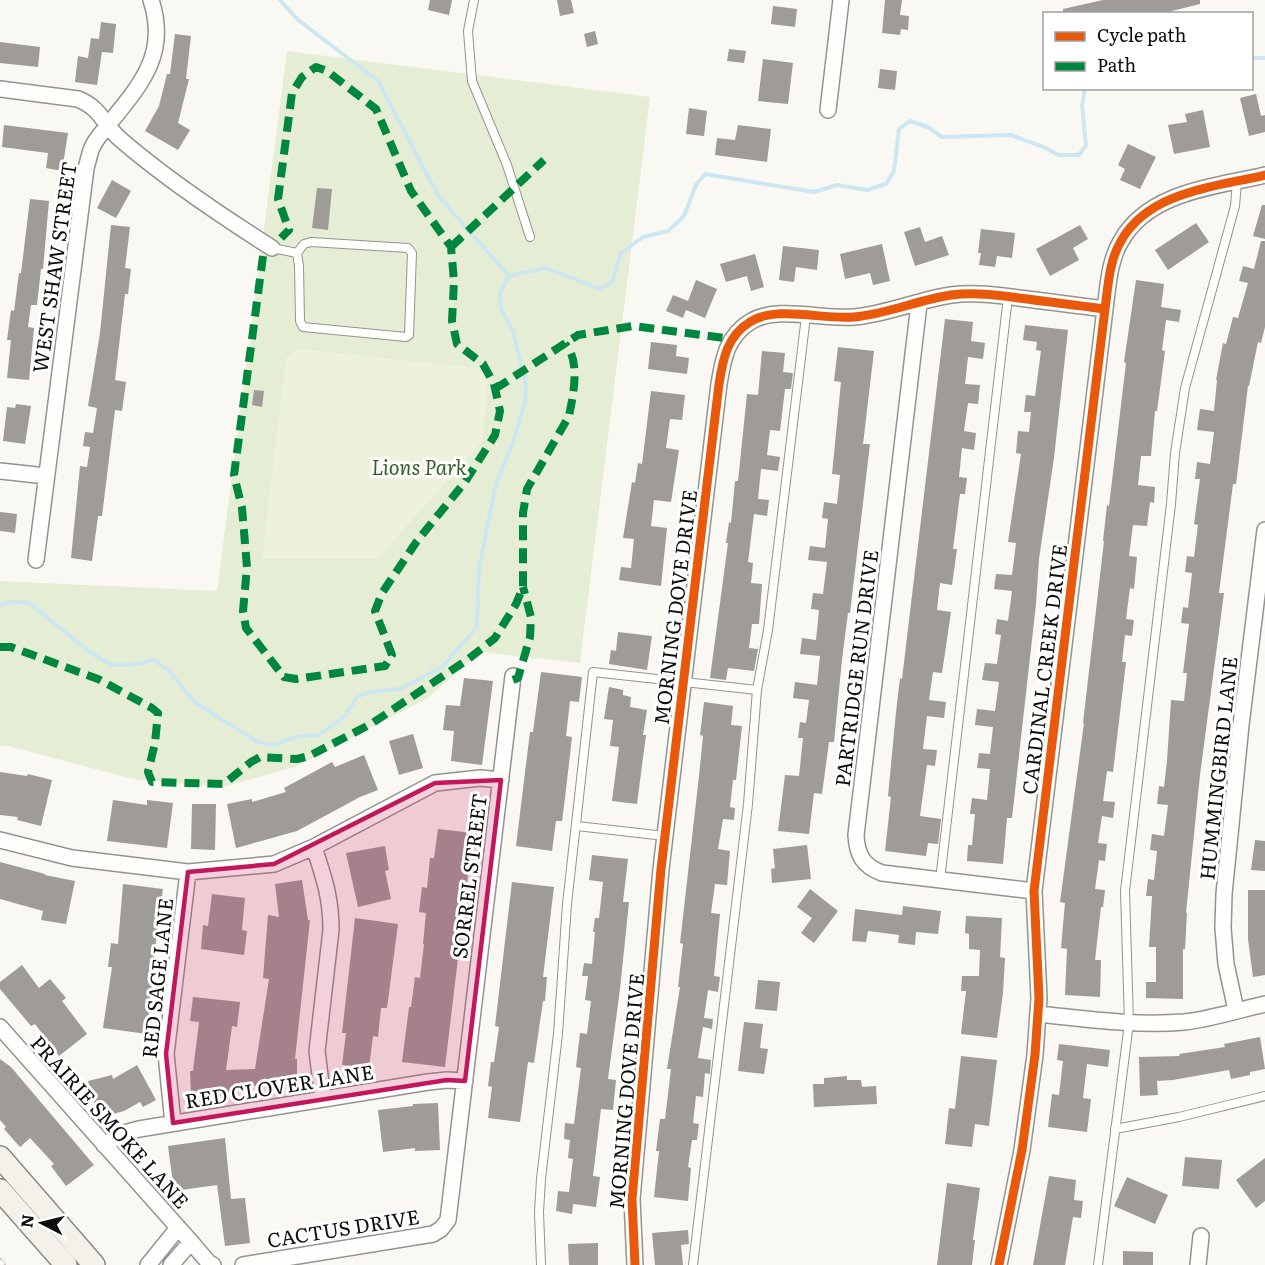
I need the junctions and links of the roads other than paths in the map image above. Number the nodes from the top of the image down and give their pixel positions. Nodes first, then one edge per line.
1 (151, 0) edge
2 (474, 0) edge
3 (841, 0) edge
4 (0, 89) edge
5 (828, 110) dead end
6 (107, 126) junction
7 (1265, 175) edge
8 (1237, 182) junction
9 (530, 237) dead end
10 (272, 248) joint
11 (297, 253) junction
12 (1008, 297) junction
13 (919, 304) junction
14 (1105, 309) junction
15 (806, 316) junction
16 (0, 471) edge
17 (46, 477) junction
18 (1265, 530) edge
19 (36, 561) dead end
20 (513, 676) dead end
21 (683, 682) junction
22 (757, 690) junction
23 (501, 780) junction
24 (577, 826) junction
25 (665, 836) junction
26 (0, 840) edge
27 (314, 847) junction
28 (188, 872) junction
29 (940, 880) junction
30 (1034, 891) junction
31 (1265, 1004) edge
32 (1236, 1010) junction
33 (1038, 1014) junction
34 (1129, 1023) junction
35 (0, 1027) edge
36 (465, 1082) junction
37 (1265, 1096) edge
38 (323, 1099) junction
39 (173, 1123) junction
40 (1115, 1129) junction
41 (104, 1145) junction
42 (0, 1157) edge
43 (0, 1190) edge
44 (178, 1228) junction
45 (1201, 1236) dead end
46 (190, 1242) junction
47 (66, 1265) edge
48 (94, 1265) edge
49 (148, 1265) edge
50 (171, 1265) edge
51 (213, 1265) edge
52 (243, 1265) edge
53 (541, 1265) edge
54 (635, 1265) edge
55 (693, 1265) edge
56 (999, 1265) edge
57 (1098, 1265) edge
58 (1198, 1265) edge

1 - 6 street, WEST SHAW STREET
2 - 9 lane
3 - 5 street
4 - 6 street
6 - 10 street
6 - 17 street, WEST SHAW STREET
7 - 8 street, CARDINAL CREEK DRIVE
8 - 14 street, CARDINAL CREEK DRIVE
8 - 34 lane
10 - 11 lane
11 - 11 lane
12 - 13 street, MORNING DOVE DRIVE
12 - 14 street, MORNING DOVE DRIVE
12 - 29 lane
13 - 15 street, MORNING DOVE DRIVE
13 - 29 street, PARTRIDGE RUN DRIVE
14 - 30 street, CARDINAL CREEK DRIVE
15 - 21 street, MORNING DOVE DRIVE
15 - 22 lane
16 - 17 street
17 - 19 street, WEST SHAW STREET
18 - 32 street, HUMMINGBIRD LANE
20 - 23 street, SORREL STREET
21 - 22 lane
21 - 24 lane
21 - 25 street, MORNING DOVE DRIVE
22 - 55 lane
23 - 27 street
23 - 36 street, SORREL STREET
24 - 25 lane
24 - 53 lane
25 - 54 street, MORNING DOVE DRIVE
26 - 28 street
27 - 28 street
27 - 38 street
28 - 39 street, RED SAGE LANE
29 - 30 street, PARTRIDGE RUN DRIVE
30 - 33 street, CARDINAL CREEK DRIVE
31 - 32 street
32 - 34 street
33 - 34 street
33 - 56 street, CARDINAL CREEK DRIVE
34 - 40 lane
35 - 41 street, PRAIRIE SMOKE LANE
36 - 38 street, RED CLOVER LANE
36 - 52 street, CACTUS DRIVE
37 - 40 lane
38 - 39 street, RED CLOVER LANE
39 - 41 street, RED CLOVER LANE
40 - 57 lane
41 - 44 street, PRAIRIE SMOKE LANE
42 - 48 main road
43 - 47 main road
44 - 46 street, PRAIRIE SMOKE LANE
44 - 49 street
45 - 58 street
46 - 50 street
46 - 51 street

